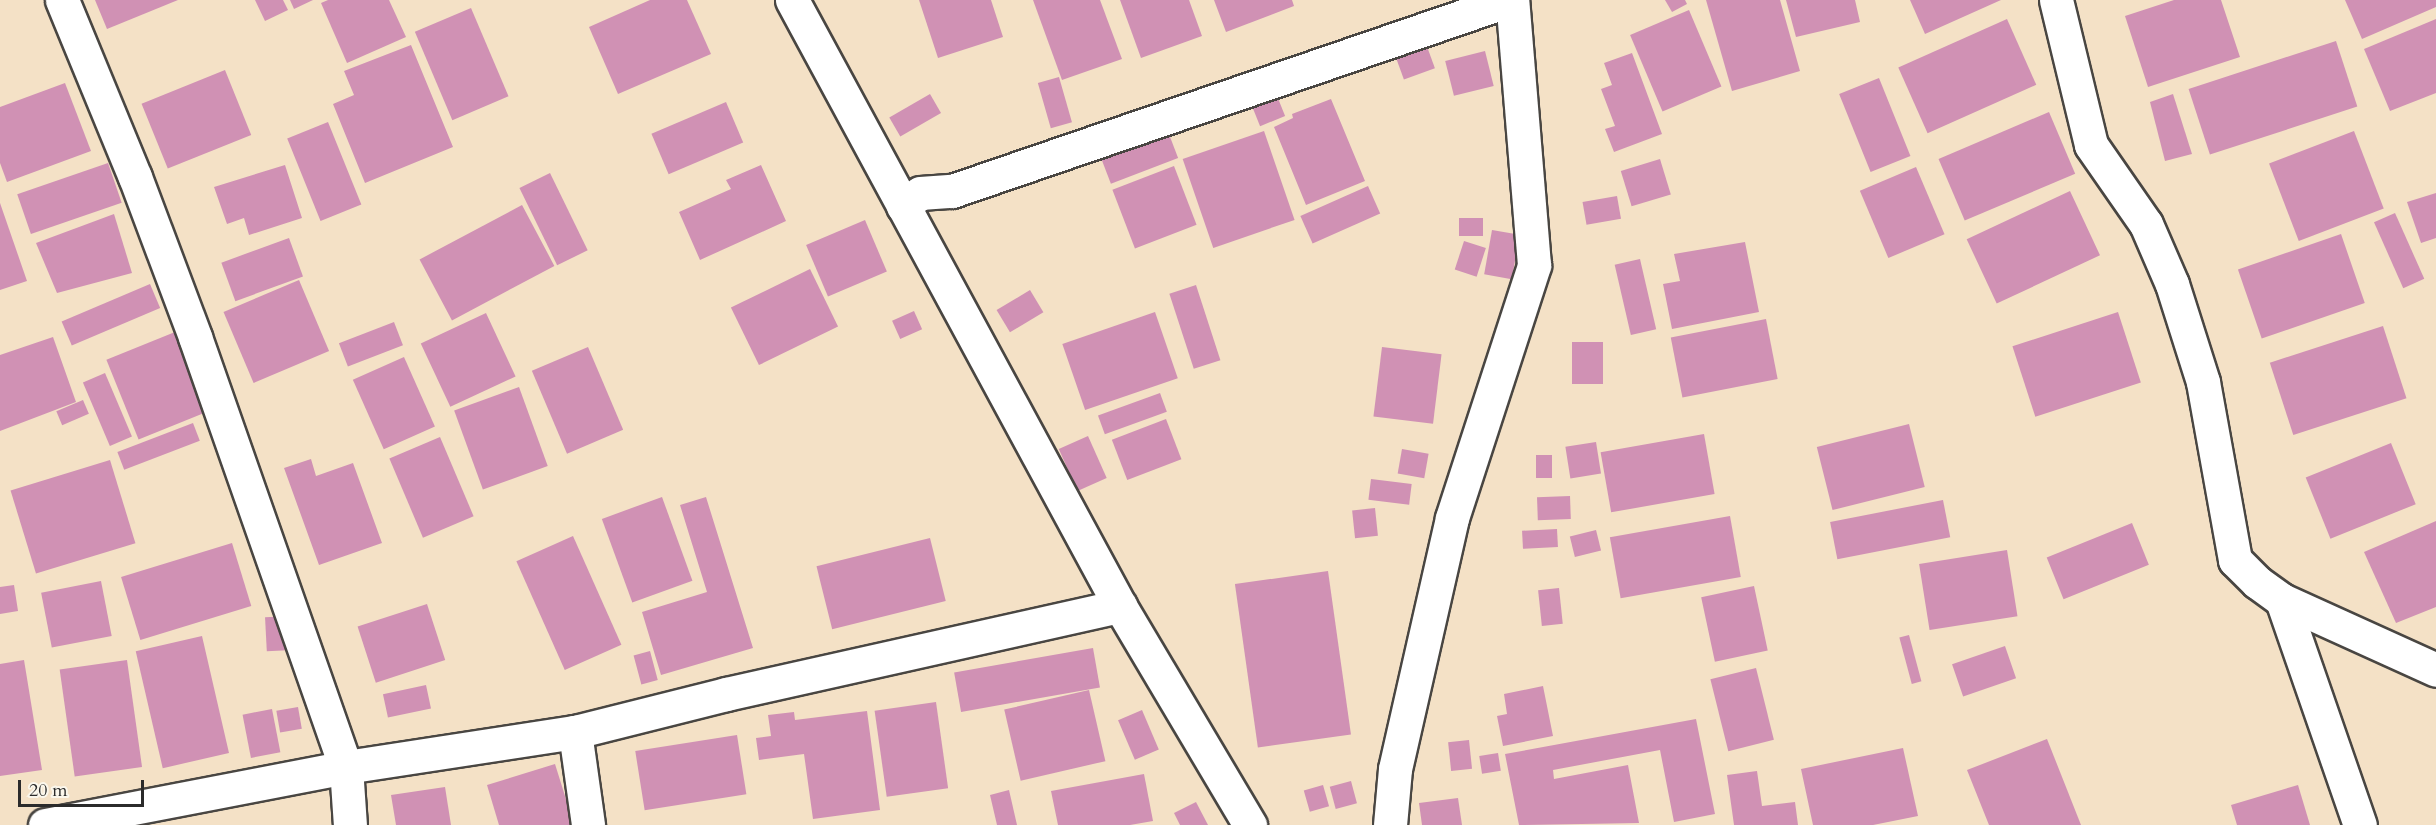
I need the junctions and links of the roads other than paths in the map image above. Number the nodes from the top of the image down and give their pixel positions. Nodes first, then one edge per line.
1 (62, 0) edge
2 (792, 0) edge
3 (1511, 0) edge
4 (2056, 0) edge
5 (903, 206) junction
6 (2282, 600) junction
7 (1120, 606) junction
8 (2436, 670) edge
9 (574, 732) junction
10 (346, 767) junction
11 (45, 825) edge
12 (350, 825) edge
13 (588, 825) edge
14 (1250, 825) edge
15 (1390, 825) edge
16 (2360, 825) edge

1 - 10 street
2 - 5 street
3 - 5 street
3 - 15 street
4 - 6 street
5 - 7 street
6 - 8 street
6 - 16 street
7 - 9 street
7 - 14 street
9 - 10 street
9 - 13 street
10 - 11 street
10 - 12 street

